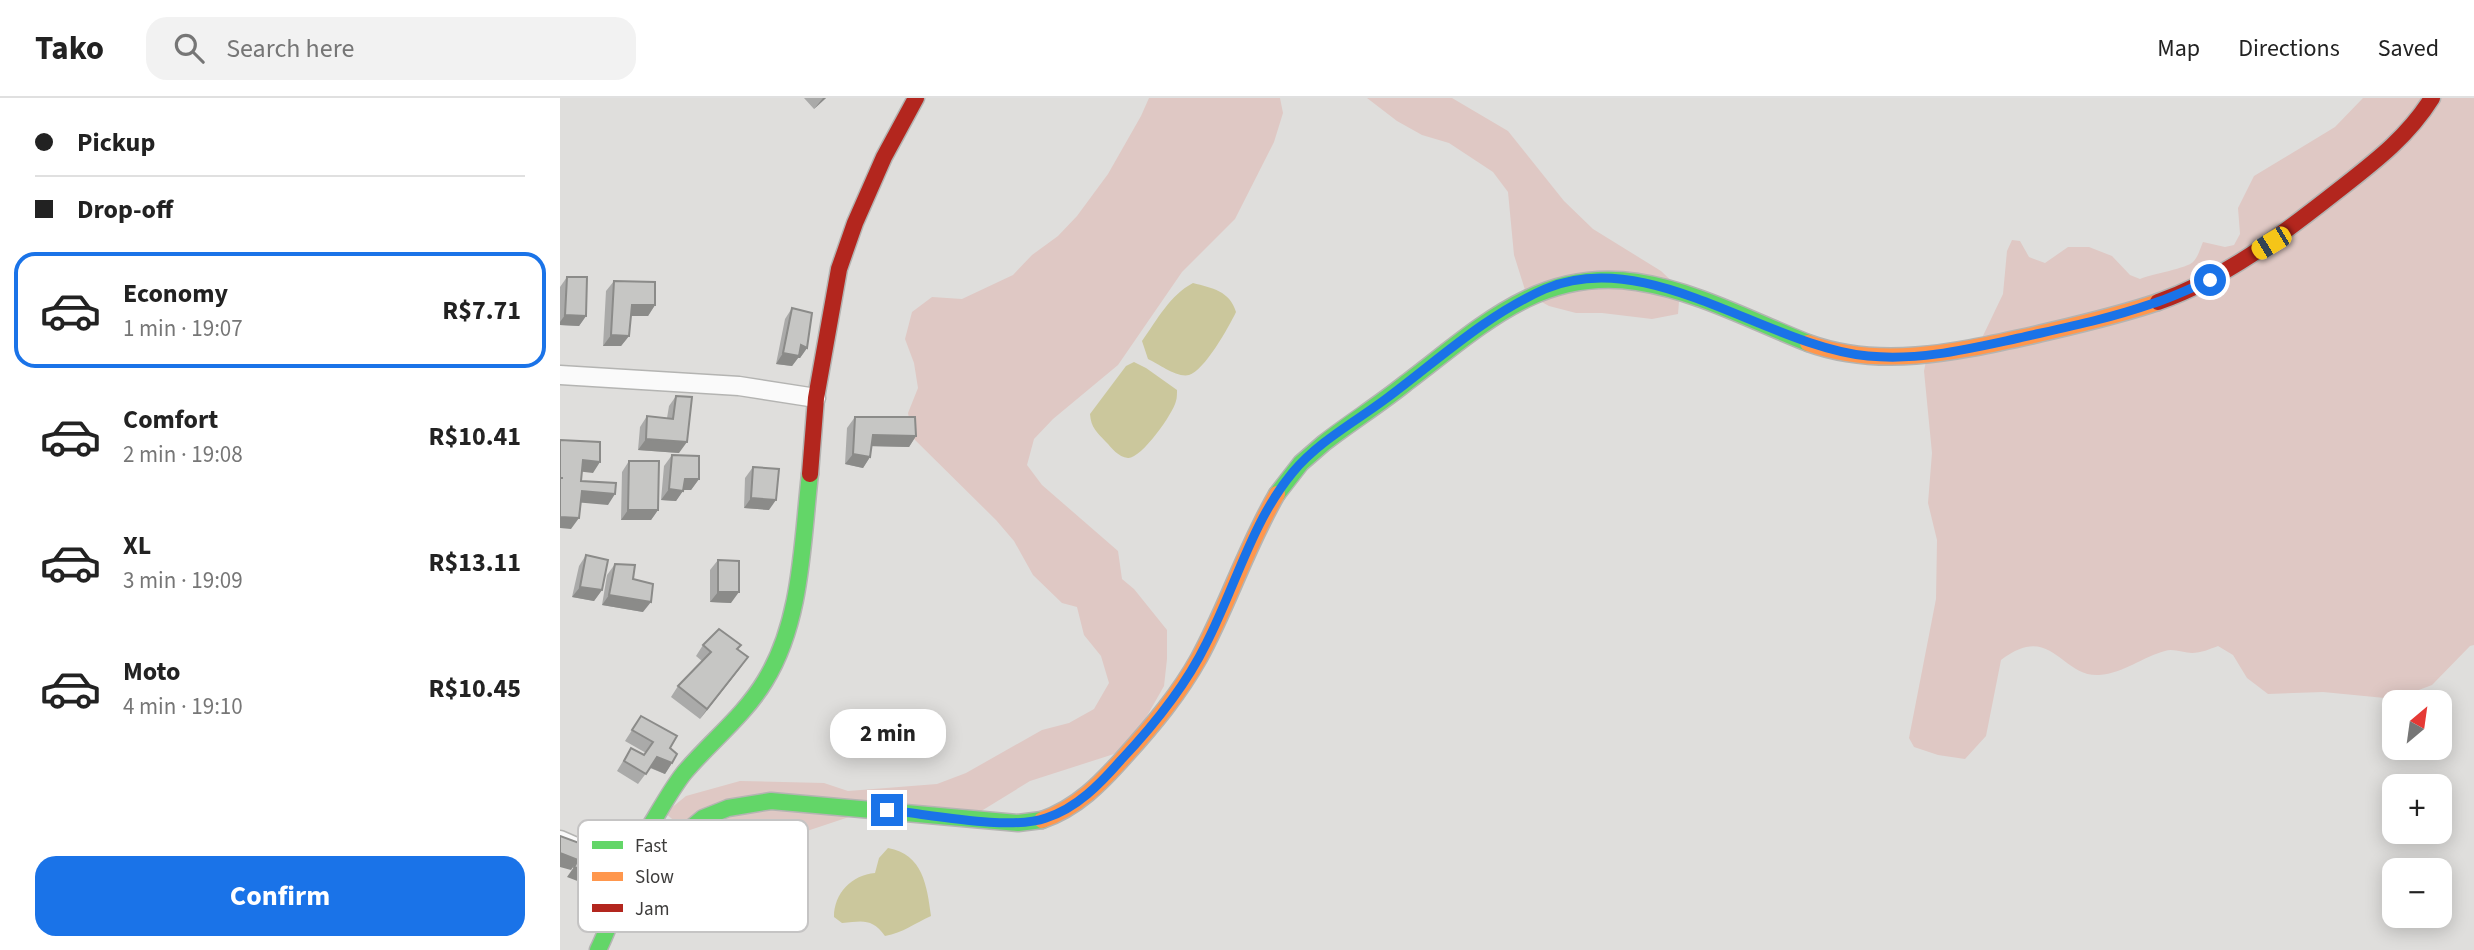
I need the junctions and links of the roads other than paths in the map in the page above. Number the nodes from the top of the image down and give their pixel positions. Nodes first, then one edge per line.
1 (916, 98) edge
2 (2432, 98) edge
3 (560, 375) edge
4 (816, 398) junction
5 (653, 820) edge
6 (701, 820) edge
7 (560, 840) edge
8 (578, 848) edge
9 (607, 932) edge
10 (598, 950) edge

1 - 4 street
2 - 6 street
3 - 4 street
4 - 5 street
7 - 8 street
9 - 10 street

